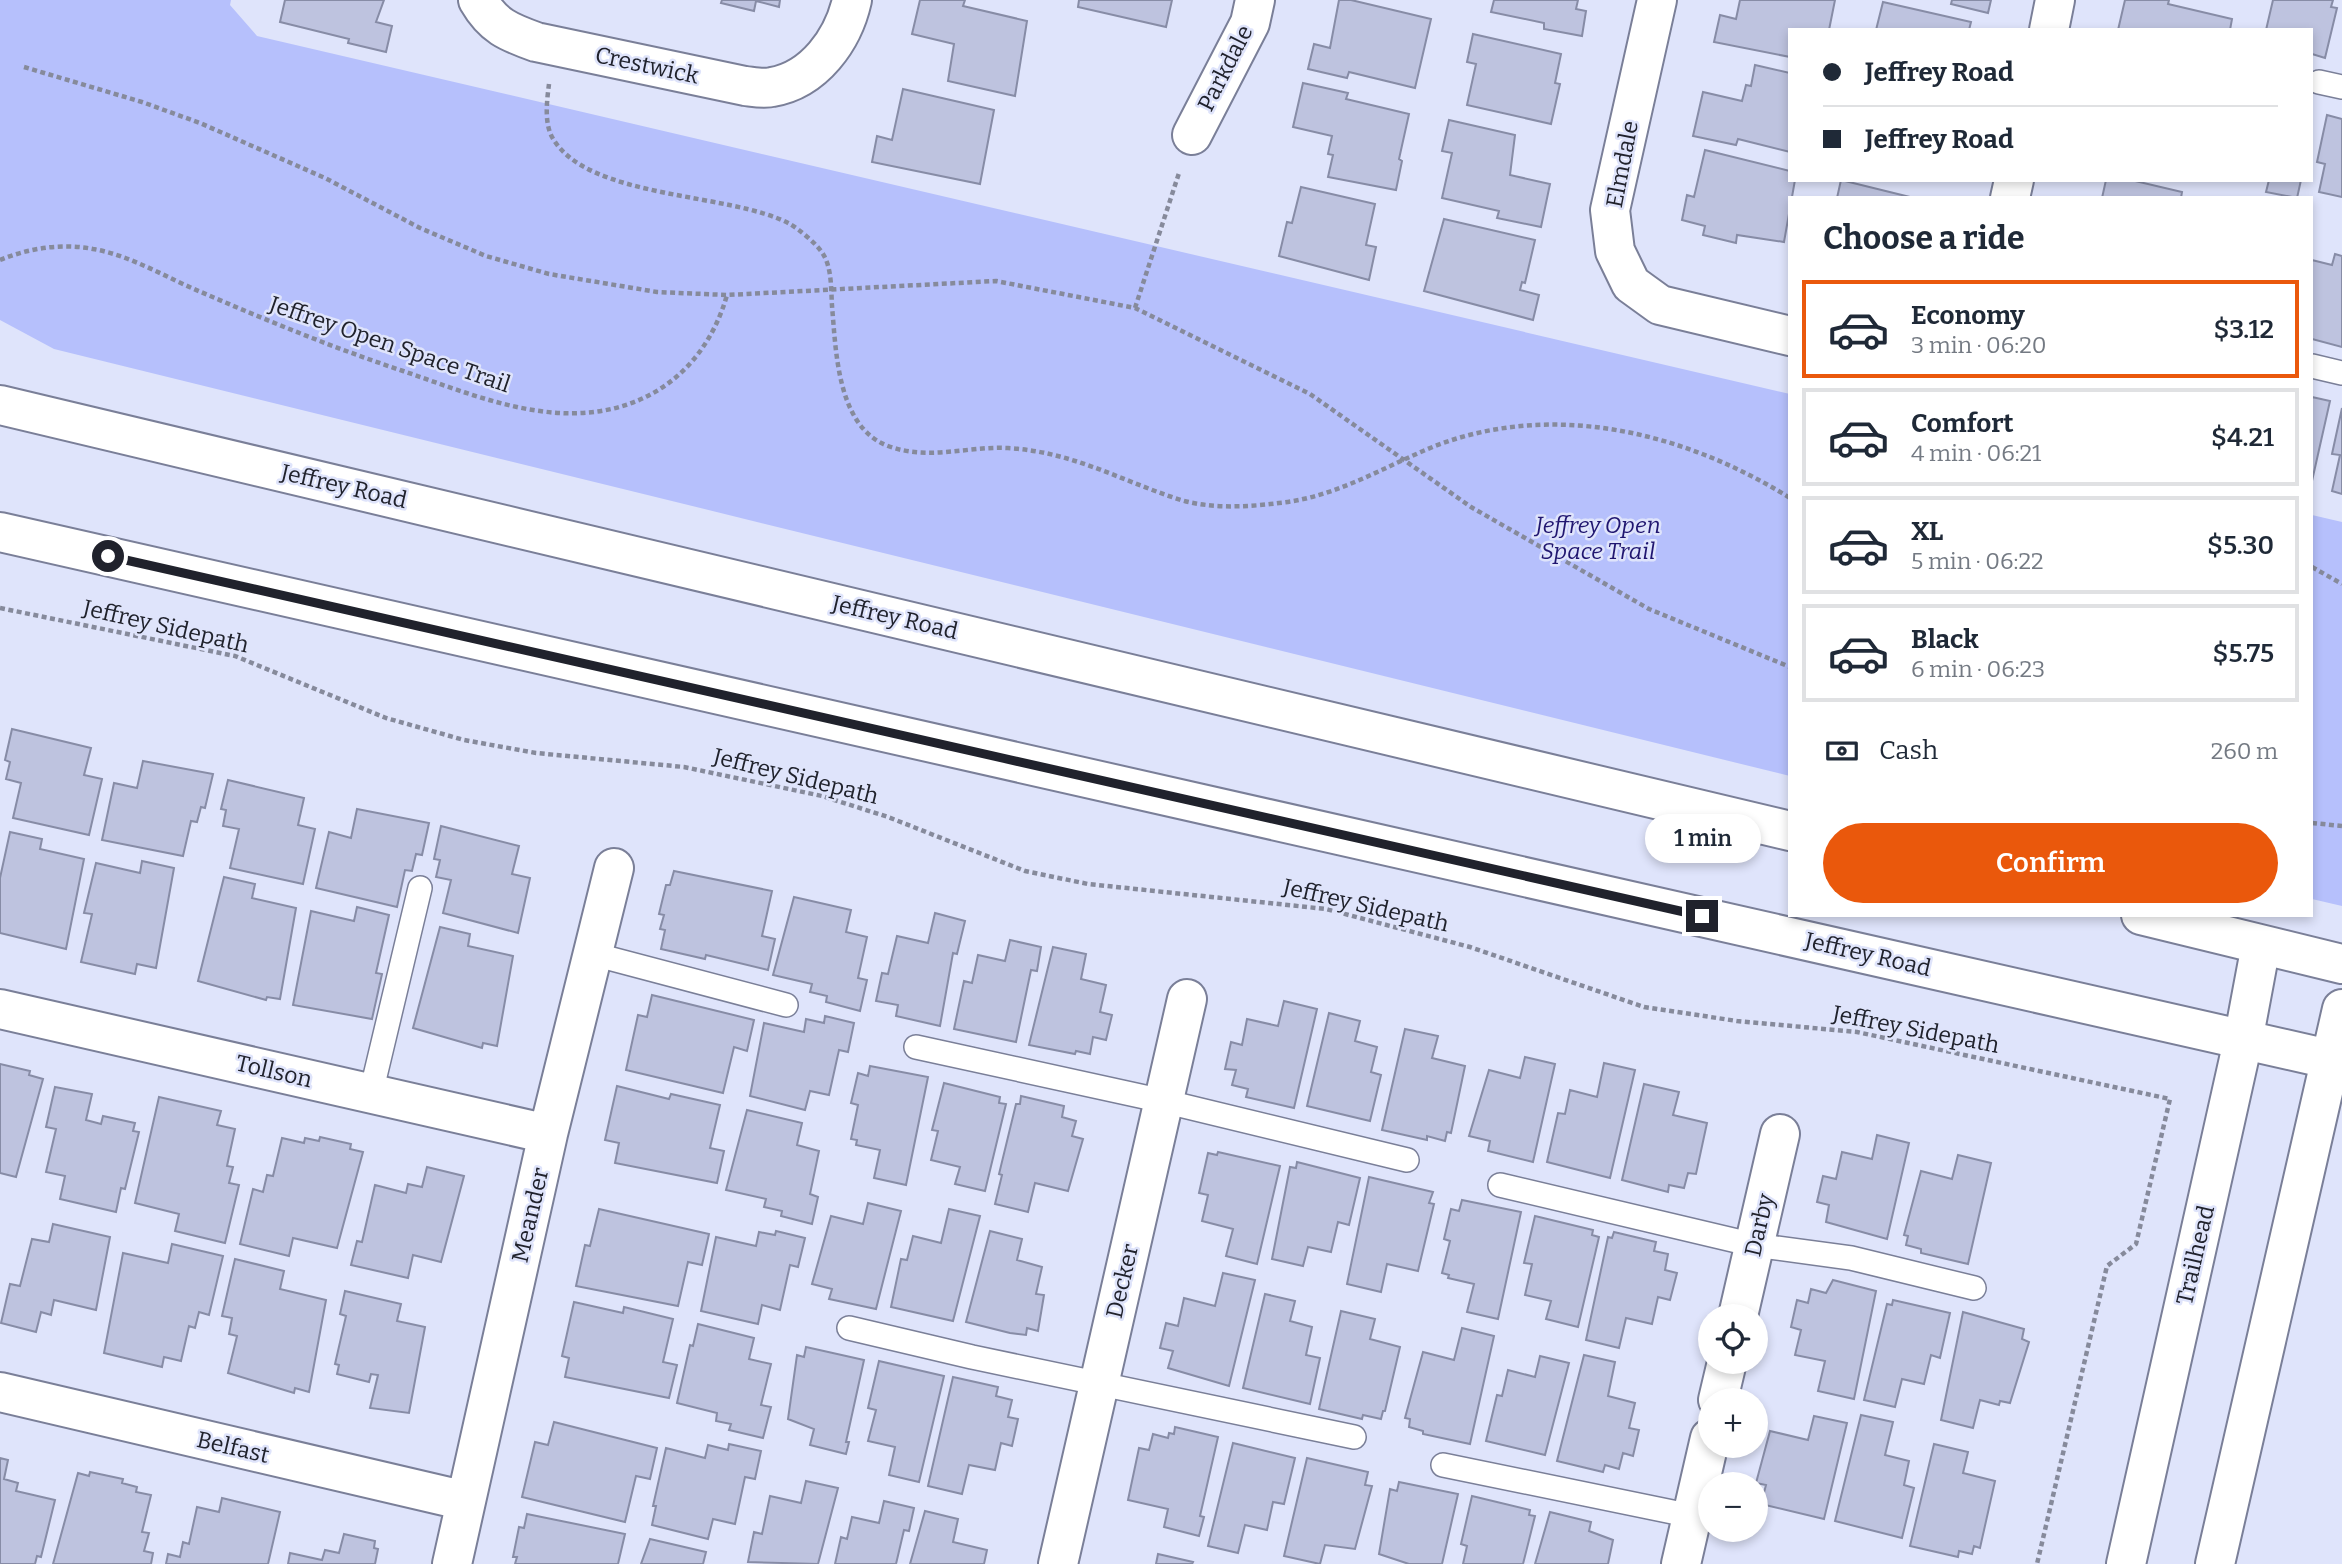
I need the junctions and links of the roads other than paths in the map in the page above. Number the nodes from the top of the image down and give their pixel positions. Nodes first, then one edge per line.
1 (478, 0) edge
2 (852, 0) edge
3 (1255, 0) edge
4 (1657, 0) edge
5 (2055, 0) edge
6 (2049, 28) edge
7 (2319, 82) dead end
8 (2342, 87) edge
9 (1192, 135) road end
10 (1788, 336) edge
11 (2313, 366) edge
12 (2342, 373) edge
13 (0, 404) edge
14 (0, 532) edge
15 (1788, 831) edge
16 (614, 867) dead end
17 (420, 888) dead end
18 (2149, 917) edge
19 (2262, 945) junction
20 (593, 954) junction
21 (2342, 964) edge
22 (1187, 999) dead end
23 (786, 1006) dead end
24 (0, 1009) edge
25 (2342, 1009) edge
26 (2244, 1038) junction
27 (916, 1047) dead end
28 (2337, 1061) edge
29 (371, 1093) junction
30 (1163, 1101) junction
31 (548, 1134) junction
32 (1780, 1134) dead end
33 (1407, 1160) dead end
34 (1500, 1185) dead end
35 (1754, 1245) junction
36 (1974, 1288) dead end
37 (1741, 1304) edge
38 (849, 1328) dead end
39 (1099, 1381) junction
40 (0, 1392) edge
41 (1354, 1437) dead end
42 (1705, 1458) edge
43 (1443, 1465) dead end
44 (466, 1501) junction
45 (1692, 1516) junction
46 (452, 1564) edge
47 (1058, 1564) edge
48 (1681, 1564) edge
49 (2126, 1564) edge
50 (2215, 1564) edge

1 - 2 street, Crestwick
3 - 9 street, Parkdale
4 - 10 street, Elmdale
5 - 6 street
7 - 8 lane
11 - 12 lane
13 - 15 street, Jeffrey Road
14 - 26 street, Jeffrey Road
16 - 20 street, Meander
17 - 29 lane
18 - 19 street
19 - 21 street
19 - 26 street, Trailhead
20 - 23 lane
20 - 31 street, Meander
22 - 30 street, Decker
24 - 29 street, Tollson
25 - 28 street
26 - 28 street, Jeffrey Road
26 - 49 street, Trailhead
27 - 30 lane
28 - 50 street
29 - 31 street, Tollson
30 - 33 lane
30 - 39 street, Decker
31 - 44 street, Meander
32 - 35 street, Darby
34 - 35 lane
35 - 36 lane
35 - 37 street, Darby
38 - 39 lane
39 - 41 lane
39 - 47 street, Decker
40 - 44 street, Belfast
42 - 45 street
43 - 45 lane
44 - 46 street, Meander
45 - 48 street

